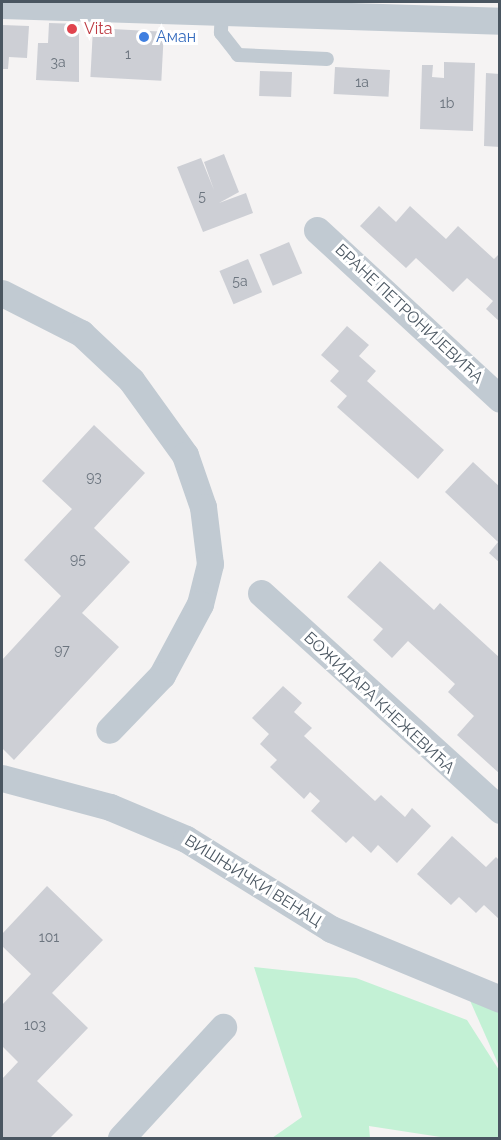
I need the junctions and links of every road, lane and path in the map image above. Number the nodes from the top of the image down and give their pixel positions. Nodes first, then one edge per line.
1 (2, 5) edge
2 (222, 6) edge
3 (500, 21) edge
4 (327, 59) dead end
5 (317, 230) dead end
6 (2, 293) edge
7 (500, 399) edge
8 (261, 593) dead end
9 (109, 730) dead end
10 (2, 777) edge
11 (500, 810) edge
12 (500, 999) edge
13 (223, 1027) dead end
14 (121, 1138) edge

1 - 2 street
2 - 3 street
2 - 4 lane
5 - 7 street, БРАНЕ ПЕТРОНИЈЕВИЋА
6 - 9 street
8 - 11 street, БОЖИДАРА КНЕЖЕВИЋА
10 - 12 street, ВИШЊИЧКИ ВЕНАЦ
13 - 14 street

